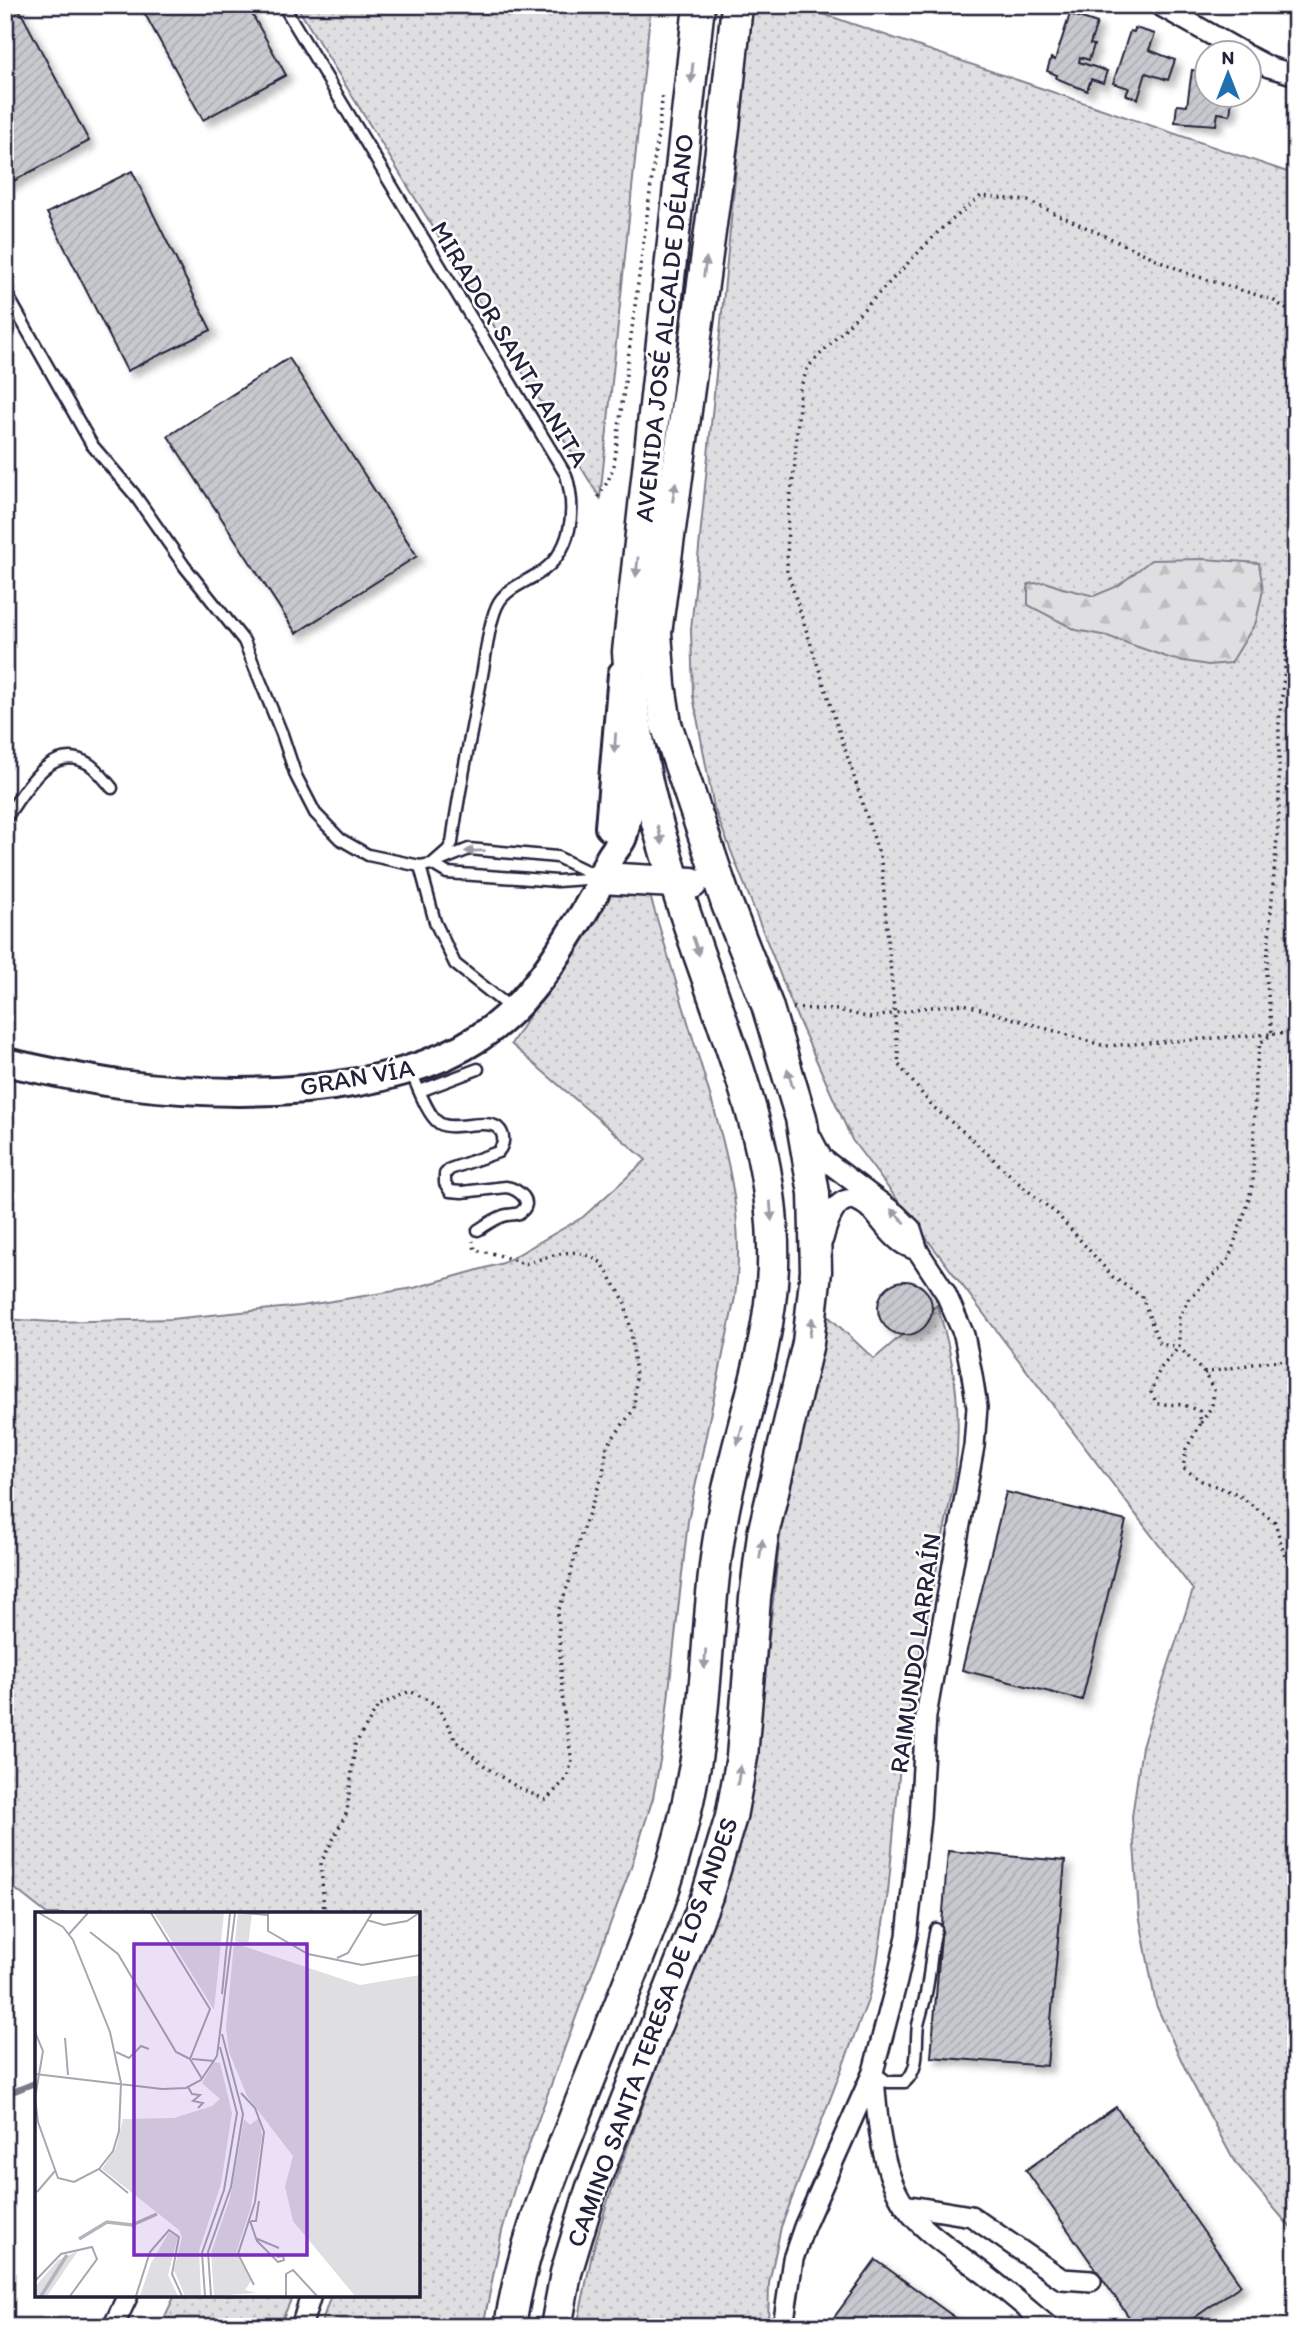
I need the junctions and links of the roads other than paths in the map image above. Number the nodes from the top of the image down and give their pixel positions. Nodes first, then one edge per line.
1 (283, 5) edge
2 (699, 5) edge
3 (737, 5) edge
4 (1159, 5) edge
5 (1217, 38) edge
6 (1262, 63) edge
7 (1296, 75) edge
8 (5, 291) edge
9 (656, 633) junction
10 (628, 652) junction
11 (638, 745) junction
12 (112, 788) dead end
13 (5, 819) edge
14 (432, 863) junction
15 (419, 866) junction
16 (606, 867) junction
17 (674, 881) junction
18 (727, 904) junction
19 (709, 984) junction
20 (513, 1010) junction
21 (5, 1062) edge
22 (478, 1069) dead end
23 (415, 1081) junction
24 (801, 1118) junction
25 (814, 1193) junction
26 (870, 1209) junction
27 (478, 1230) road end
28 (918, 1251) junction
29 (816, 1271) junction
30 (936, 1929) dead end
31 (873, 2072) junction
32 (904, 2205) junction
33 (1091, 2281) dead end
34 (127, 2297) edge
35 (310, 2297) edge
36 (113, 2327) edge
37 (301, 2327) edge
38 (510, 2327) edge
39 (556, 2327) edge
40 (785, 2327) edge
41 (1048, 2327) edge

1 - 14 lane, MIRADOR SANTA ANITA
2 -> 10 main road, AVENIDA JOSÉ ALCALDE DÉLANO
9 -> 3 main road, AVENIDA JOSÉ ALCALDE DÉLANO
4 - 5 street
6 - 7 street
8 - 15 lane
9 - 11 main road, GRAN VÍA
9 - 18 main road, CAMINO SANTA TERESA DE LOS ANDES
10 - 11 main road, CAMINO SANTA TERESA DE LOS ANDES
10 -> 16 main road
11 - 16 main road, GRAN VÍA
11 -> 17 main road, CAMINO SANTA TERESA DE LOS ANDES
12 - 13 lane
14 - 15 lane
16 -> 14 lane
14 - 16 lane
15 - 20 lane
16 - 17 main road
16 - 20 main road, GRAN VÍA
17 - 18 main road
17 -> 19 main road, CAMINO SANTA TERESA DE LOS ANDES
24 -> 18 main road, CAMINO SANTA TERESA DE LOS ANDES
19 - 25 main road
19 -> 38 main road, CAMINO SANTA TERESA DE LOS ANDES
20 - 23 main road, GRAN VÍA
21 - 23 main road, GRAN VÍA
22 - 23 lane
23 - 27 lane
24 - 25 main road, CAMINO SANTA TERESA DE LOS ANDES
28 -> 24 street, RAIMUNDO LARRAÍN
25 - 26 street, RAIMUNDO LARRAÍN
25 - 29 main road, CAMINO SANTA TERESA DE LOS ANDES
26 - 28 street, RAIMUNDO LARRAÍN
26 - 29 street
28 - 31 street, RAIMUNDO LARRAÍN
39 -> 29 main road, CAMINO SANTA TERESA DE LOS ANDES
30 - 31 lane
31 - 32 street, RAIMUNDO LARRAÍN
31 - 40 street, RAIMUNDO LARRAÍN
32 - 33 street
32 - 41 street, RAIMUNDO LARRAÍN
34 - 36 street
35 - 37 street

